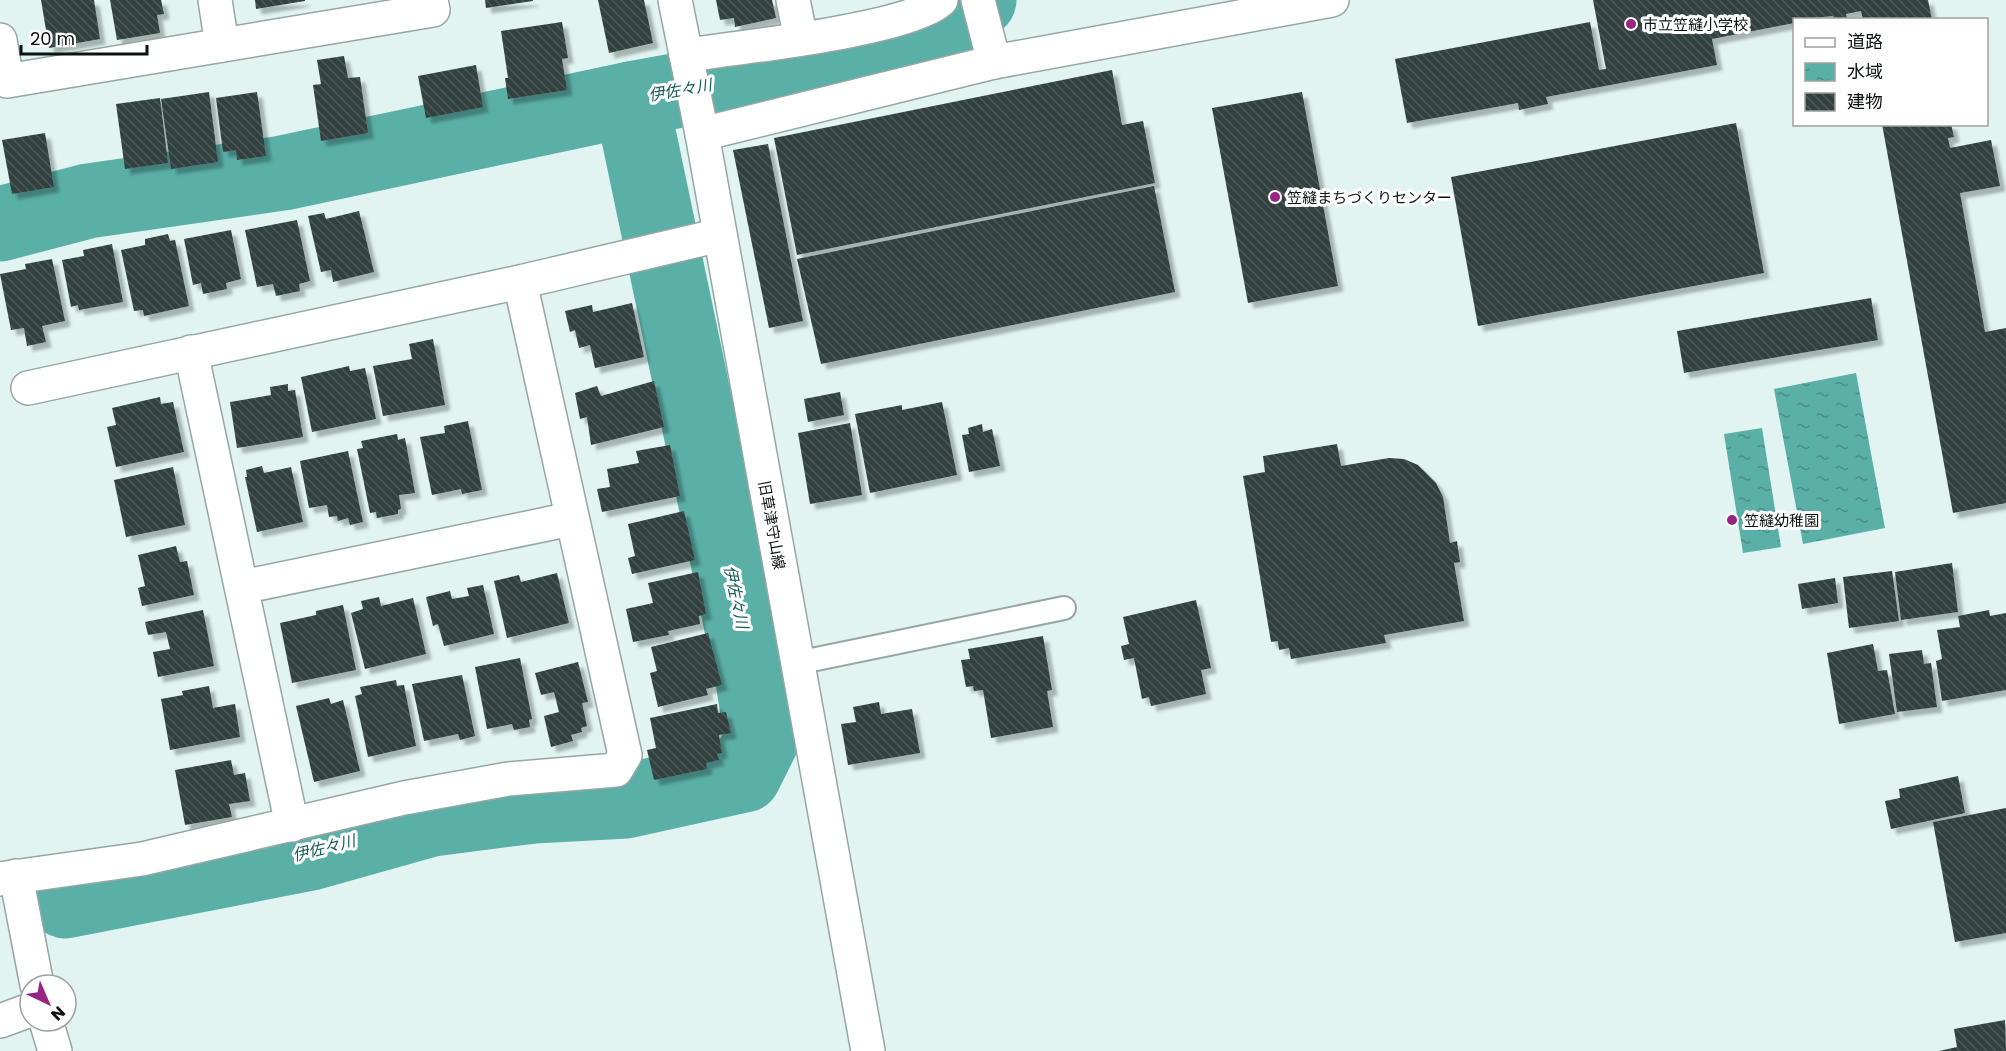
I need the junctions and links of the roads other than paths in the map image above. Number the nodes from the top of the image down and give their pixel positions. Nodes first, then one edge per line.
1 (215, 0) edge
2 (431, 0) edge
3 (675, 0) edge
4 (793, 0) edge
5 (941, 0) edge
6 (978, 0) edge
7 (1332, 0) edge
8 (801, 39) junction
9 (0, 40) edge
10 (222, 45) junction
11 (990, 47) junction
12 (688, 64) junction
13 (700, 123) junction
14 (720, 235) junction
15 (520, 282) junction
16 (190, 352) junction
17 (27, 388) dead end
18 (571, 519) junction
19 (242, 587) junction
20 (1064, 608) dead end
21 (797, 663) junction
22 (292, 825) junction
23 (8, 878) edge
24 (34, 973) edge
25 (18, 1014) edge
26 (0, 1021) edge
27 (50, 1033) edge
28 (55, 1051) edge
29 (868, 1051) edge

1 - 10 street
2 - 10 street
3 - 12 street, 旧草津守山線
4 - 8 street
5 - 8 street
6 - 11 street
7 - 11 street
8 - 12 street
9 - 10 street
11 - 13 street
12 - 13 street, 旧草津守山線
13 - 14 street, 旧草津守山線
14 - 15 street
14 - 21 street, 旧草津守山線
15 - 16 street
15 - 18 street
16 - 17 street
16 - 19 street
18 - 19 street
18 - 22 street
19 - 22 street
20 - 21 lane
21 - 29 street, 旧草津守山線
22 - 23 street
23 - 24 street
25 - 26 street
27 - 28 street

